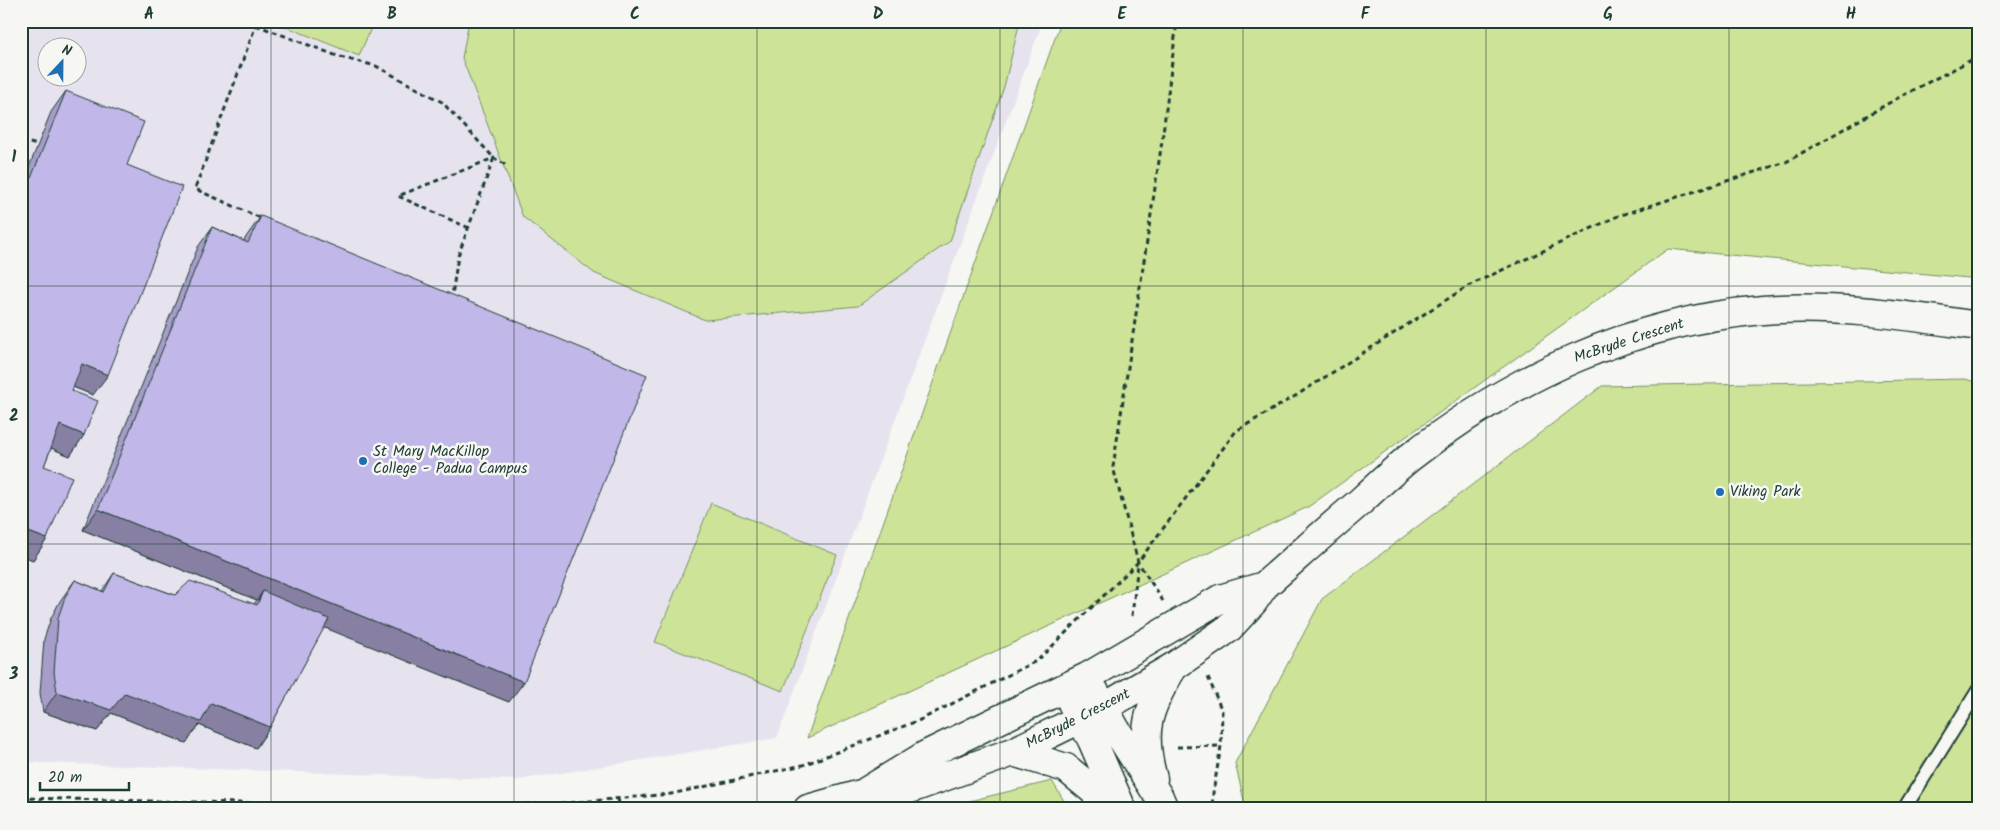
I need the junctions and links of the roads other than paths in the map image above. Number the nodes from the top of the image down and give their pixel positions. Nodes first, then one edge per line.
1 (1979, 326) edge
2 (1264, 586) junction
3 (1173, 667) junction
4 (1087, 677) junction
5 (1063, 689) junction
6 (1979, 689) edge
7 (1093, 713) junction
8 (1013, 752) junction
9 (862, 794) junction
10 (1161, 803) edge
11 (808, 809) edge
12 (1104, 809) edge
13 (1122, 809) edge
14 (1904, 809) edge

1 - 2 street, McBryde Crescent
2 - 3 street, McBryde Crescent
2 - 4 street, McBryde Crescent
3 - 7 street, McBryde Crescent
3 - 10 street
4 - 5 street, McBryde Crescent
4 - 7 street
5 - 7 street
5 - 9 street, McBryde Crescent
6 - 14 lane
7 - 8 street, McBryde Crescent
7 - 10 street
7 - 13 street
8 - 9 street, McBryde Crescent
8 - 12 street
9 - 11 street, McBryde Crescent

